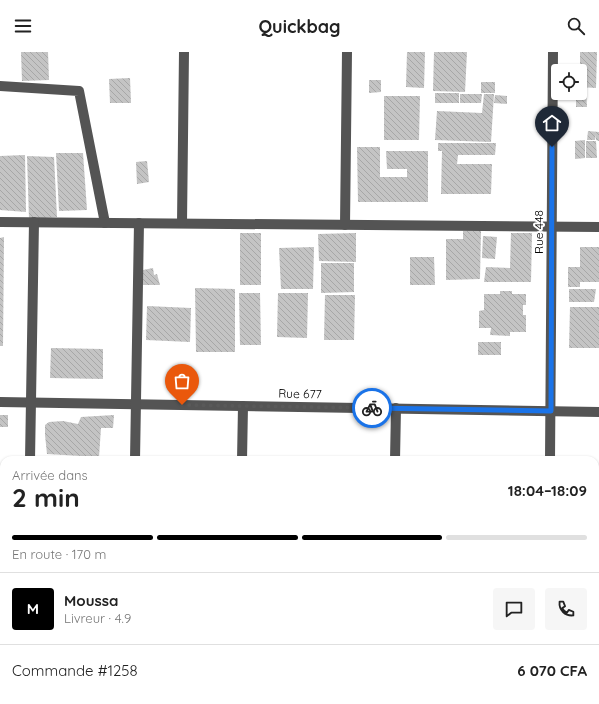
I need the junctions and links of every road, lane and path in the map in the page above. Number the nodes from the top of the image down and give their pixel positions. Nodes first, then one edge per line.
1 (184, 52) edge
2 (347, 52) edge
3 (552, 52) edge
4 (0, 86) edge
5 (0, 222) edge
6 (34, 222) junction
7 (105, 223) junction
8 (139, 223) junction
9 (182, 224) junction
10 (345, 225) junction
11 (552, 226) junction
12 (599, 227) edge
13 (0, 402) edge
14 (31, 402) junction
15 (136, 404) junction
16 (244, 406) junction
17 (396, 408) junction
18 (551, 411) junction
19 (599, 412) edge
20 (30, 456) edge
21 (134, 456) edge
22 (242, 456) edge
23 (395, 456) edge
24 (550, 456) edge

1 - 9 street
2 - 10 street
3 - 11 street, Rue 448
4 - 7 street
5 - 6 street
6 - 7 street
6 - 14 street
7 - 8 street
8 - 9 street
8 - 15 street
9 - 10 street
10 - 11 street
11 - 12 street
11 - 18 street, Rue 448
13 - 14 street, Rue 677
14 - 15 street, Rue 677
14 - 20 street
15 - 16 street, Rue 677
15 - 21 street
16 - 17 street, Rue 677
16 - 22 street
17 - 18 street, Rue 677
17 - 23 street
18 - 19 street, Rue 677
18 - 24 street, Rue 448

